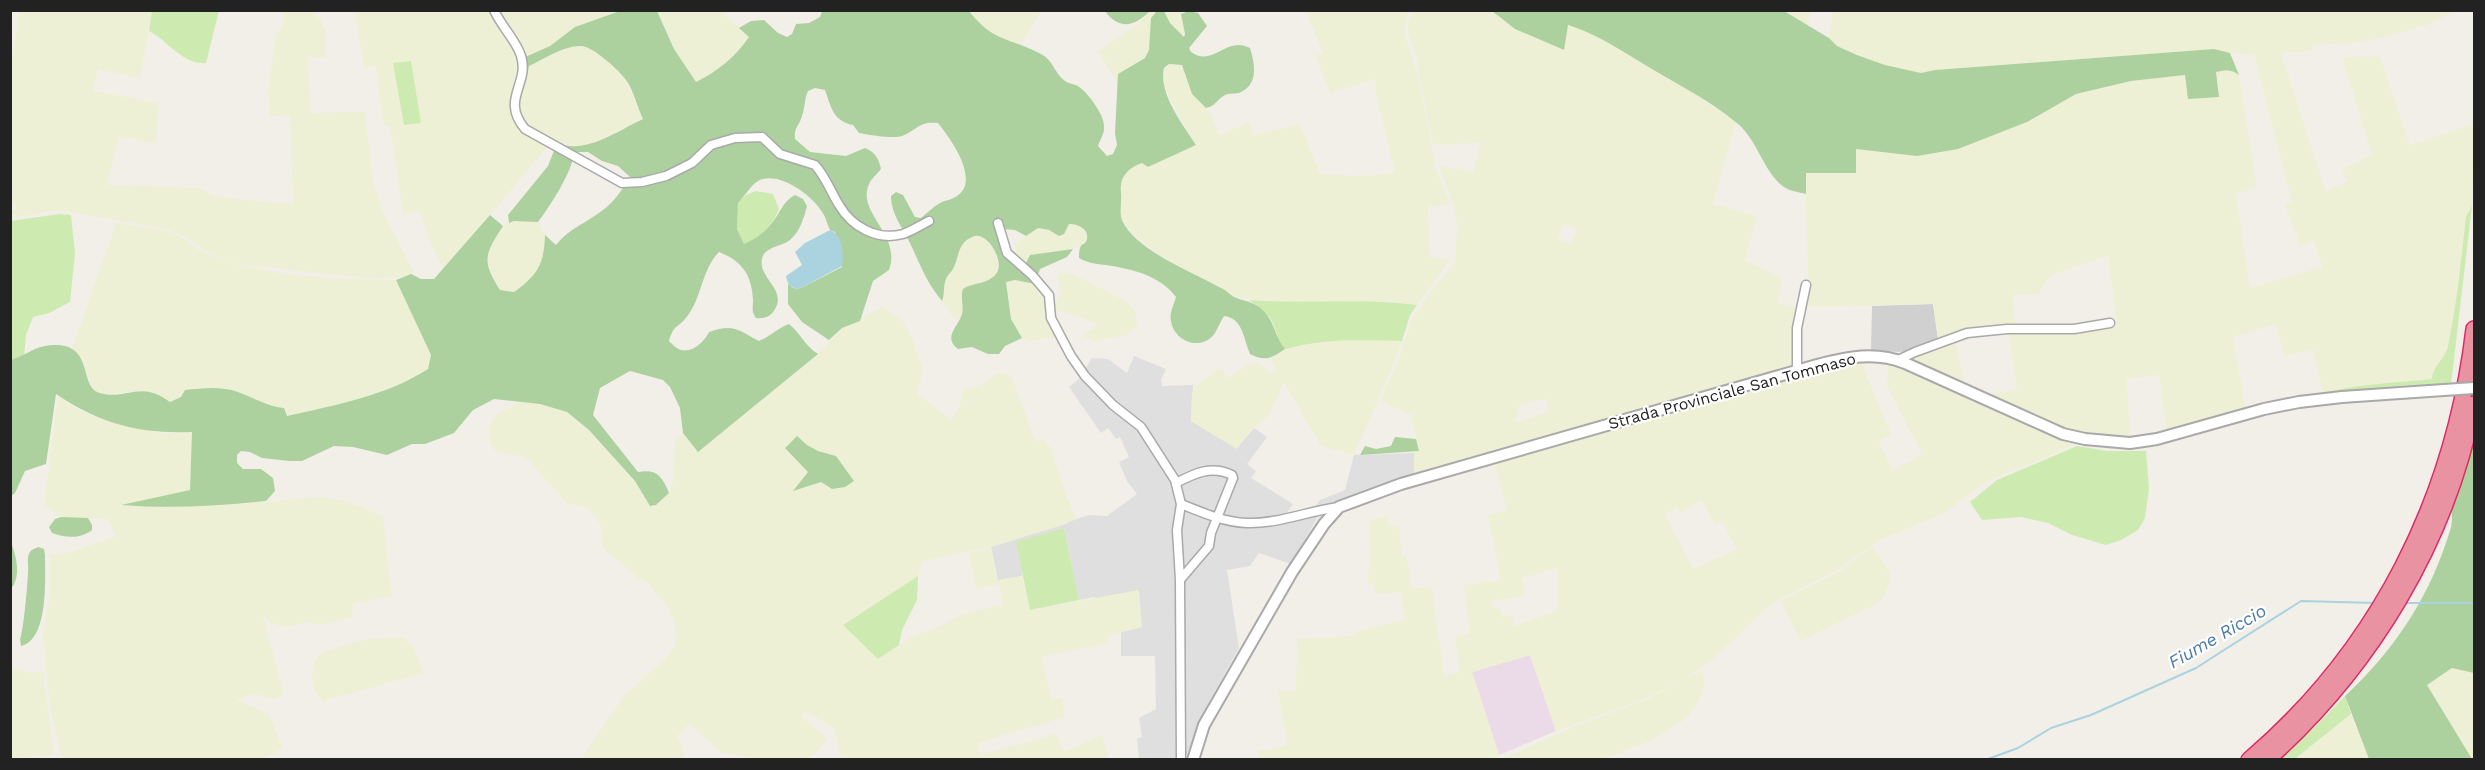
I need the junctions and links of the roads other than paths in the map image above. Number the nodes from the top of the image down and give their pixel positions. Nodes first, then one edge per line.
1 (494, 10) edge
2 (929, 221) dead end
3 (998, 223) dead end
4 (1806, 285) dead end
5 (2110, 323) dead end
6 (2475, 329) edge
7 (1898, 360) junction
8 (1797, 371) junction
9 (2475, 388) edge
10 (2475, 404) edge
11 (2450, 468) junction
12 (1176, 483) junction
13 (1181, 504) junction
14 (1339, 507) junction
15 (1217, 518) junction
16 (1180, 580) junction
17 (2304, 715) junction
18 (1181, 759) edge
19 (1193, 759) edge
20 (2248, 759) edge
21 (2266, 759) edge

1 - 2 street
3 - 12 street
4 - 8 street
5 - 7 street
6 - 11 highway
7 - 8 street, Strada Provinciale San Tommaso
7 - 9 street, Strada Provinciale San Tommaso, bridge
8 - 14 street, Strada Provinciale San Tommaso
10 - 11 highway
11 - 17 highway
12 - 13 street
12 - 15 street
13 - 15 street
13 - 16 street
14 - 15 street
14 - 19 street
15 - 16 street
16 - 18 street
17 - 20 highway
17 - 21 highway

